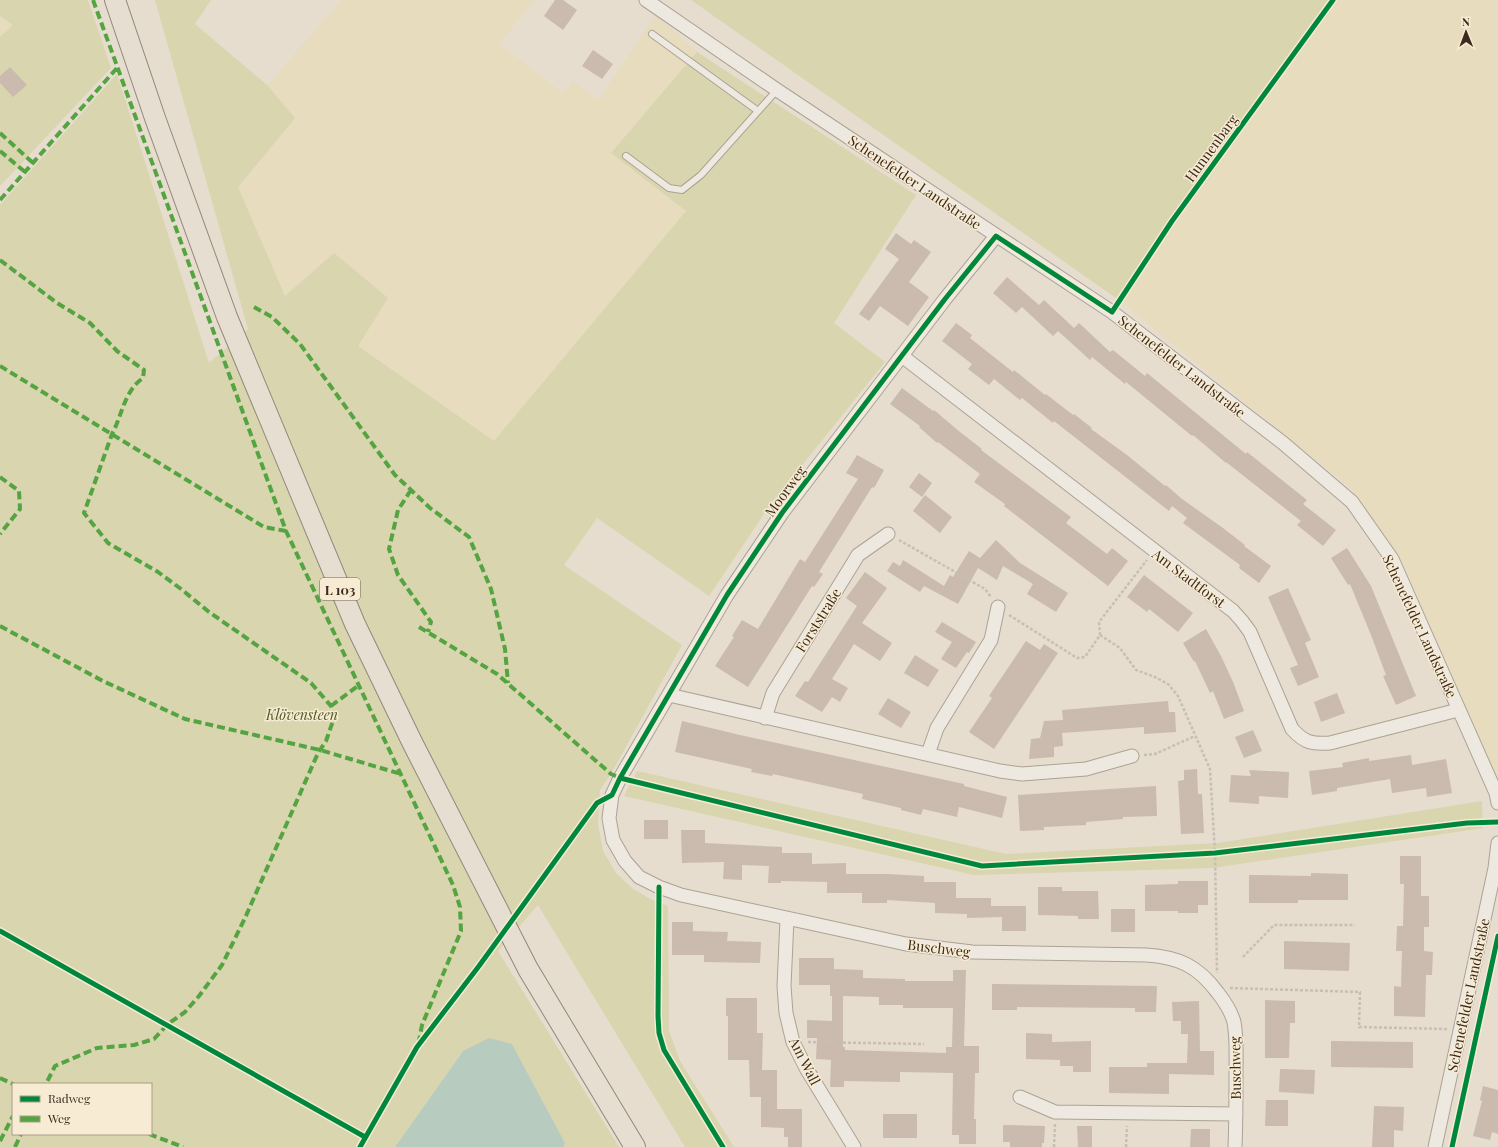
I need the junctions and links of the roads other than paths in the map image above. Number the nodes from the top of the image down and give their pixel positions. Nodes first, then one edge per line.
1 (115, 0) edge
2 (646, 0) edge
3 (652, 34) dead end
4 (777, 90) junction
5 (758, 111) junction
6 (626, 156) dead end
7 (996, 236) junction
8 (902, 356) junction
9 (888, 534) road end
10 (998, 607) road end
11 (669, 695) junction
12 (1458, 710) junction
13 (764, 718) junction
14 (928, 754) junction
15 (1132, 756) road end
16 (620, 778) joint
17 (1498, 803) edge
18 (1498, 842) edge
19 (787, 919) junction
20 (1020, 1097) dead end
21 (1236, 1114) junction
22 (635, 1147) edge
23 (854, 1147) edge
24 (1235, 1147) edge
25 (1435, 1147) edge

1 - 22 main road, L 103
2 - 4 street, Schenefelder Landstraße
3 - 5 lane
4 - 5 lane
4 - 7 street, Schenefelder Landstraße
5 - 6 lane
7 - 8 street, Moorweg
7 - 12 street, Schenefelder Landstraße
8 - 11 street, Moorweg
8 - 12 street, Am Stadtforst
9 - 13 street, Forststraße
10 - 14 street
11 - 13 street
11 - 16 street, Moorweg
12 - 17 street, Schenefelder Landstraße
13 - 14 street
14 - 15 street
16 - 19 street, Buschweg
18 - 25 street, Schenefelder Landstraße
19 - 21 street, Buschweg
19 - 23 street, Am Wall
20 - 21 street, Buschweg
21 - 24 street, Buschweg

